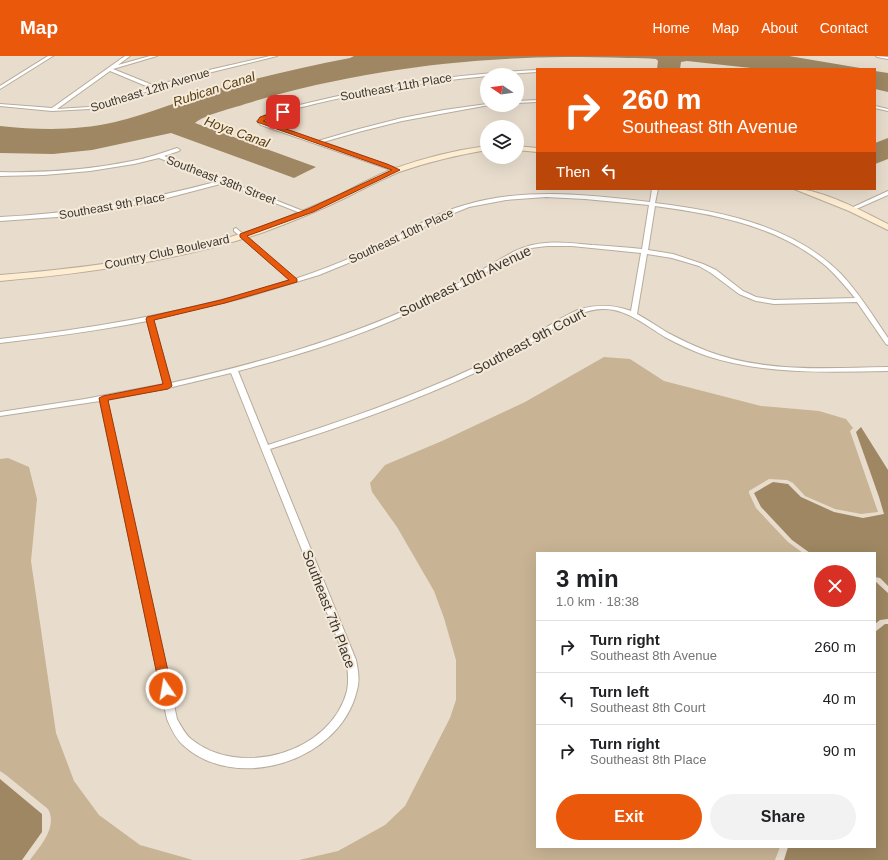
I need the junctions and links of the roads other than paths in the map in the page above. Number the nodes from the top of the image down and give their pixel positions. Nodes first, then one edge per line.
1 (50, 56) edge
2 (128, 56) edge
3 (155, 56) edge
4 (275, 56) edge
5 (878, 56) edge
6 (260, 57) edge
7 (888, 58) edge
8 (109, 69) junction
9 (536, 71) edge
10 (0, 88) edge
11 (155, 88) junction
12 (536, 101) edge
13 (524, 102) edge
14 (0, 105) edge
15 (480, 106) edge
16 (876, 107) edge
17 (52, 110) junction
18 (887, 110) edge
19 (876, 114) edge
20 (319, 142) junction
21 (480, 144) edge
22 (524, 144) edge
23 (536, 145) edge
24 (480, 149) edge
25 (524, 149) edge
26 (177, 150) dead end
27 (536, 150) edge
28 (159, 156) junction
29 (393, 169) junction
30 (0, 174) edge
31 (223, 182) junction
32 (655, 190) edge
33 (801, 190) edge
34 (820, 190) edge
35 (888, 193) edge
36 (653, 204) junction
37 (856, 207) junction
38 (300, 211) junction
39 (0, 219) edge
40 (888, 219) edge
41 (888, 227) edge
42 (239, 233) junction
43 (645, 252) junction
44 (0, 271) edge
45 (0, 278) edge
46 (294, 281) junction
47 (859, 300) junction
48 (634, 314) junction
49 (150, 319) junction
50 (0, 341) edge
51 (888, 343) edge
52 (888, 369) edge
53 (234, 370) junction
54 (168, 386) junction
55 (103, 398) junction
56 (0, 414) edge
57 (266, 448) junction

1 - 10 street
2 - 8 street
3 - 8 street
4 - 6 street, Southeast 12th Avenue
5 - 7 street
6 - 11 street, Southeast 12th Avenue
8 - 11 street
8 - 17 street
9 - 20 street, Southeast 11th Place
11 - 17 street, Southeast 12th Avenue
12 - 13 street
14 - 17 street, Southeast 12th Avenue
15 - 20 street
16 - 18 street
18 - 19 street
20 - 29 street
21 - 29 main road, Country Club Boulevard
22 - 23 main road
24 - 29 main road, Country Club Boulevard
25 - 27 main road
26 - 28 street
28 - 30 street
28 - 31 street, Southeast 38th Street
29 - 38 main road, Country Club Boulevard
31 - 38 street, Southeast 38th Street
31 - 39 street, Southeast 9th Place
32 - 36 street
33 - 37 main road
34 - 37 main road
35 - 37 street
36 - 43 street
36 - 46 street, Southeast 10th Place
36 - 47 street, Southeast 10th Place
37 - 40 main road
37 - 41 main road
38 - 42 main road, Country Club Boulevard
42 - 44 main road, Country Club Boulevard
42 - 45 main road, Country Club Boulevard
42 - 46 street
43 - 47 street, Southeast 10th Avenue
43 - 48 street
43 - 53 street, Southeast 10th Avenue
46 - 49 street, Southeast 10th Place
47 - 51 street, Southeast 10th Place
48 - 52 street, Southeast 9th Court
48 - 57 street, Southeast 9th Court
49 - 50 street, Southeast 10th Place
49 - 54 street
53 - 54 street, Southeast 10th Avenue
53 - 57 street, Southeast 7th Place
54 - 55 street, Southeast 10th Avenue
55 - 56 street, Southeast 10th Avenue
55 - 57 street, Southeast 7th Place

